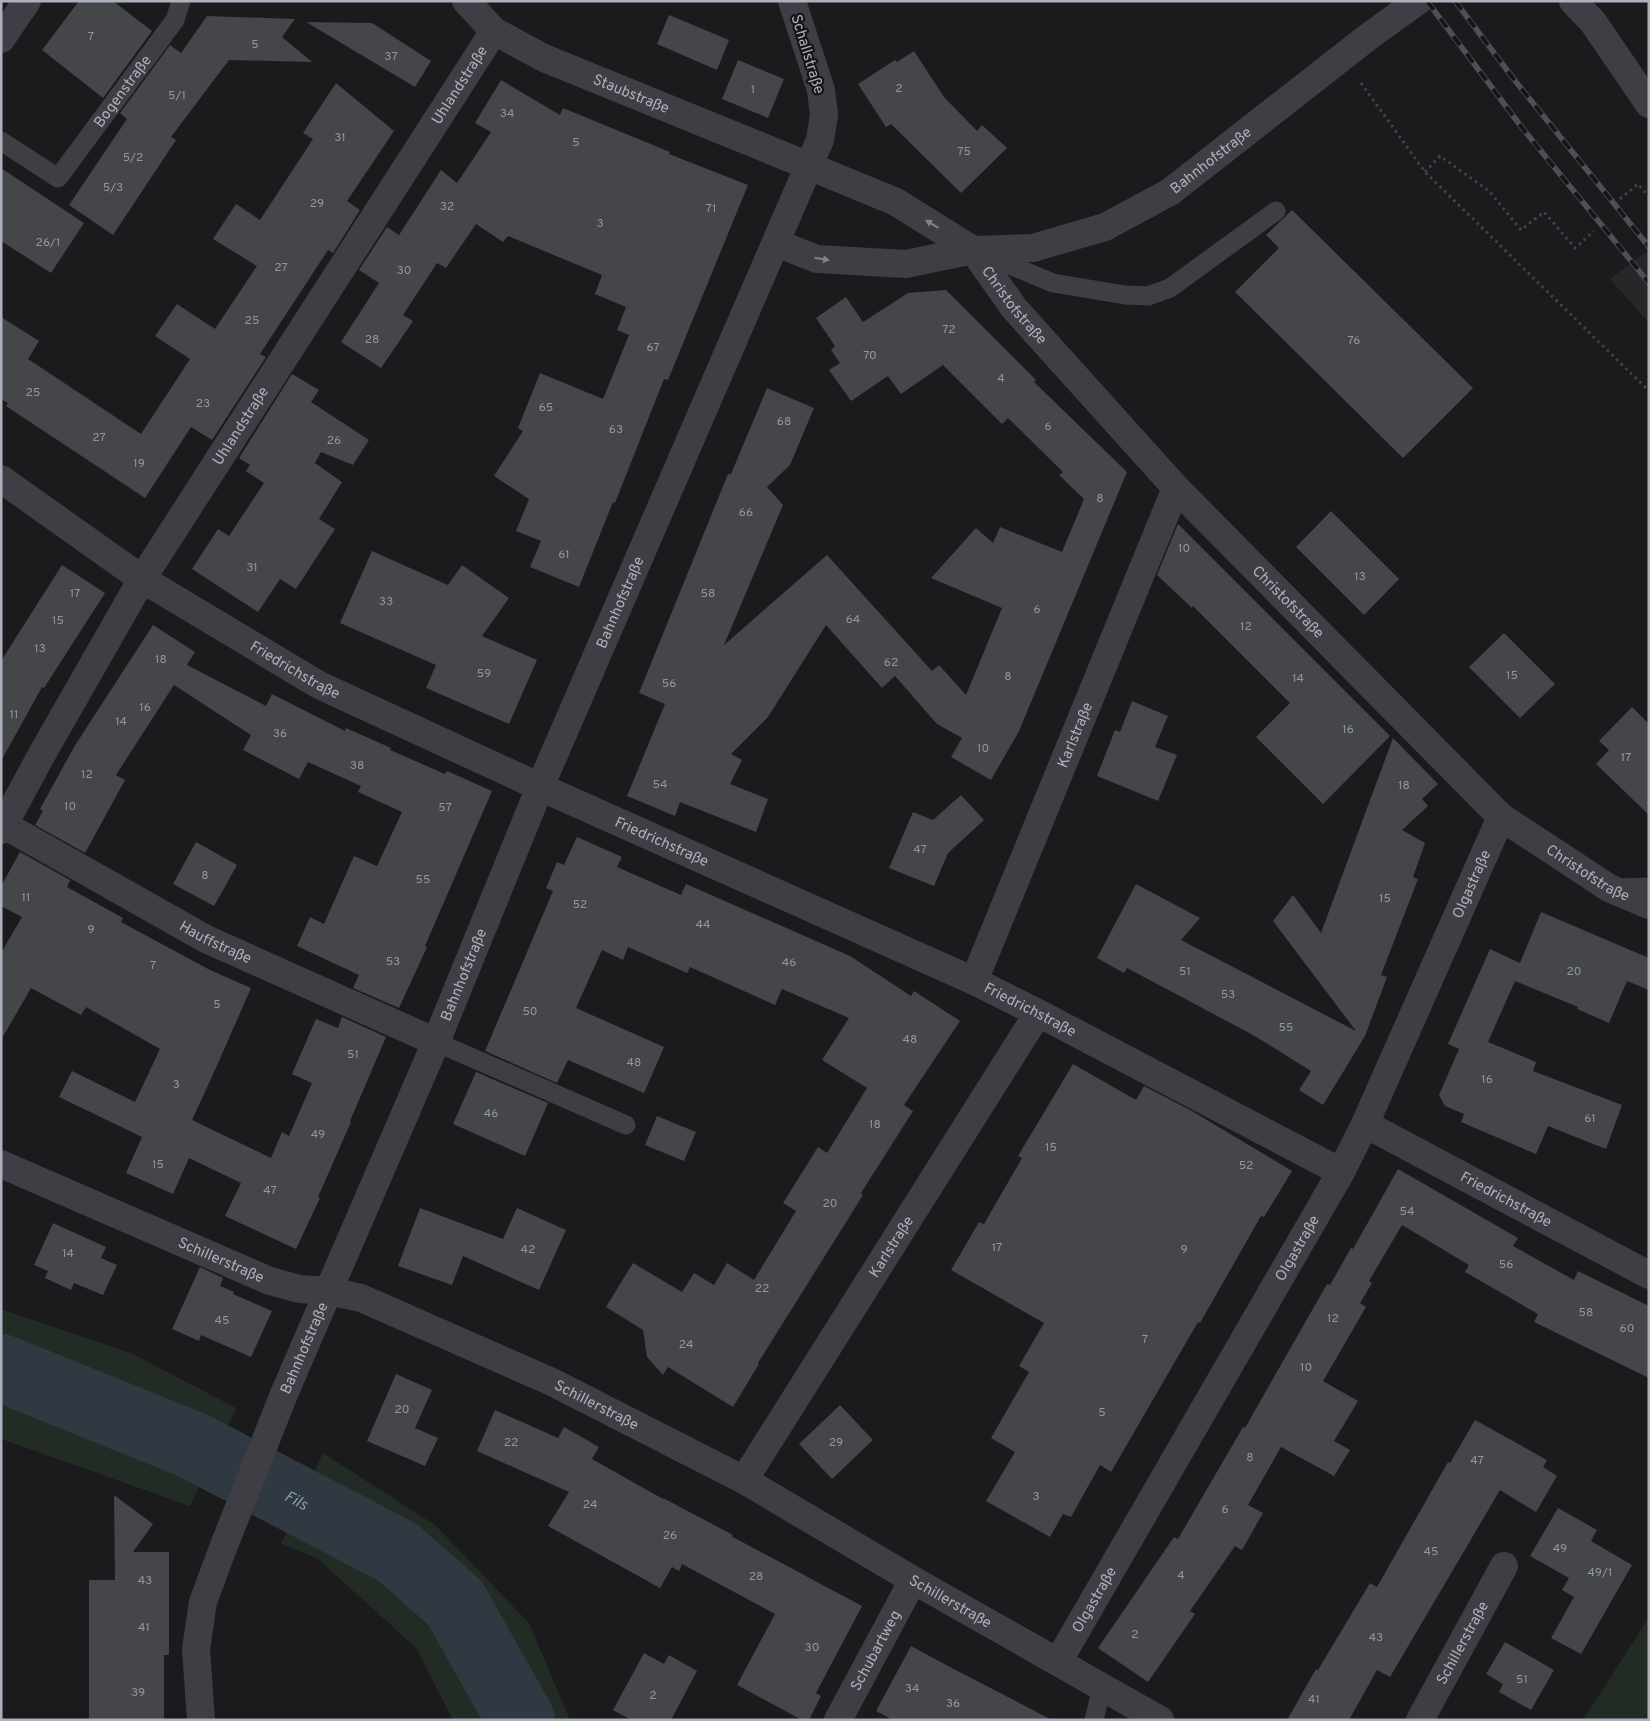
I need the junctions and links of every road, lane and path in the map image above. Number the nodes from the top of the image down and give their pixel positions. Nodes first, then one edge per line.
1 (26, 1) edge
2 (181, 1) edge
3 (466, 1) edge
4 (792, 1) edge
5 (1418, 1) edge
6 (1573, 1) edge
7 (494, 31) junction
8 (1, 39) edge
9 (1342, 56) junction
10 (1649, 104) edge
11 (1, 141) edge
12 (809, 166) junction
13 (1425, 172) junction
14 (1649, 197) edge
15 (1620, 199) dead end
16 (1276, 211) dead end
17 (1594, 232) dead end
18 (776, 243) junction
19 (973, 250) junction
20 (1649, 390) edge
21 (1, 479) edge
22 (1176, 488) junction
23 (142, 578) junction
24 (540, 787) junction
25 (1501, 817) junction
26 (2, 828) edge
27 (1649, 887) edge
28 (1609, 888) junction
29 (1649, 905) edge
30 (974, 981) junction
31 (1038, 1012) junction
32 (436, 1042) junction
33 (1365, 1124) junction
34 (626, 1125) dead end
35 (1, 1164) edge
36 (1341, 1172) junction
37 (1649, 1275) edge
38 (329, 1291) junction
39 (744, 1480) junction
40 (1504, 1566) dead end
41 (912, 1580) junction
42 (1058, 1662) junction
43 (1102, 1687) junction
44 (201, 1720) edge
45 (838, 1720) edge
46 (1094, 1720) edge
47 (1160, 1720) edge
48 (1420, 1720) edge

1 - 8 street
2 - 11 lane, Bogenstraße
3 - 7 street, Staubstraße
4 - 12 street, Schallstraße
5 - 9 street, Bahnhofstraße
6 - 10 street
7 - 12 street, Staubstraße
7 - 23 street, Uhlandstraße
9 - 13 path
9 - 19 street, Bahnhofstraße
12 - 18 street, Bahnhofstraße
19 -> 12 street
13 - 17 path
13 - 20 path
14 - 15 path
16 - 19 lane
18 -> 19 street, Bahnhofstraße
18 - 24 street, Bahnhofstraße
19 - 22 street, Christofstraße
21 - 23 street, Friedrichstraße
22 - 25 street, Christofstraße
22 - 30 street, Karlstraße
23 - 24 street, Friedrichstraße
23 - 26 street, Uhlandstraße
24 - 30 street, Friedrichstraße
24 - 32 street, Bahnhofstraße
25 - 28 street, Christofstraße
25 - 33 street, Olgastraße
26 - 32 street, Hauffstraße
27 - 28 lane
28 - 29 street, Christofstraße
30 - 31 street, Friedrichstraße
31 - 36 street, Friedrichstraße
31 - 39 street, Karlstraße
32 - 34 lane
32 - 38 street, Bahnhofstraße
33 - 36 street, Olgastraße
33 - 37 street, Friedrichstraße
35 - 38 street, Schillerstraße
36 - 42 street, Olgastraße
38 - 39 street, Schillerstraße
38 - 44 street, Bahnhofstraße
39 - 41 street, Schillerstraße
40 - 48 street, Schillerstraße
41 - 42 street, Schillerstraße
41 - 45 street, Schubartweg
42 - 43 street, Schillerstraße
43 - 46 lane
43 - 47 street, Schillerstraße

